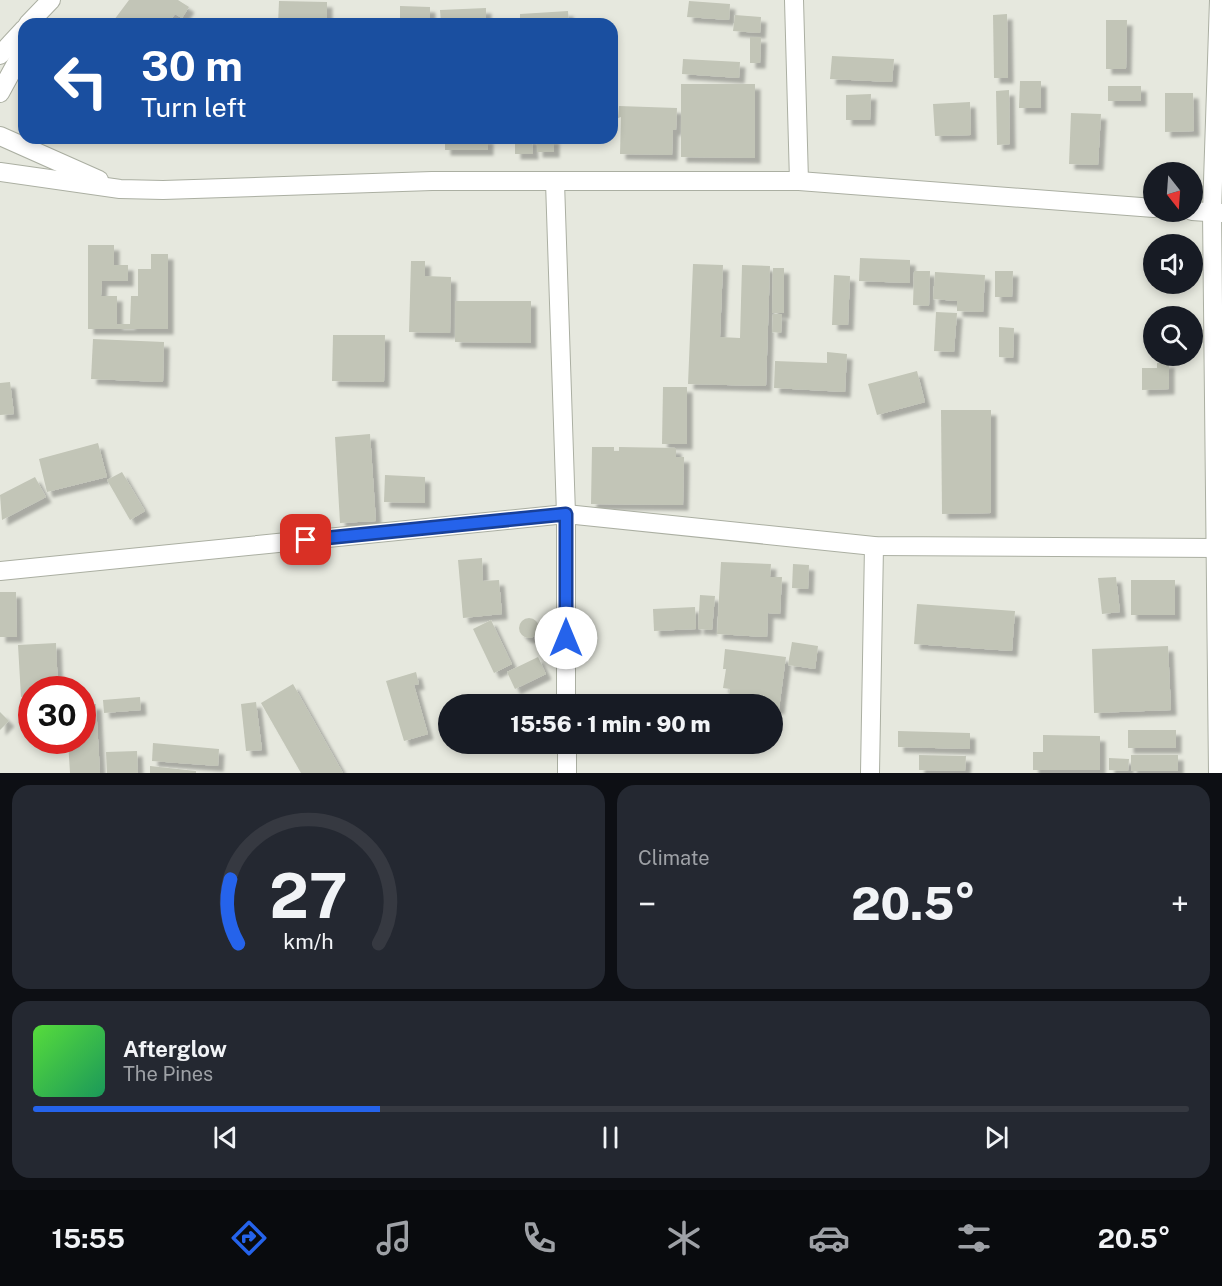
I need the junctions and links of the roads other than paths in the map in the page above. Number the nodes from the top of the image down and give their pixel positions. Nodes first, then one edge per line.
1 (50, 0) edge
2 (794, 0) edge
3 (1219, 0) edge
4 (34, 18) edge
5 (41, 18) edge
6 (18, 36) edge
7 (0, 55) edge
8 (18, 60) edge
9 (0, 93) edge
10 (0, 136) edge
11 (18, 144) edge
12 (18, 144) edge
13 (0, 172) edge
14 (799, 181) junction
15 (555, 182) junction
16 (120, 189) junction
17 (1143, 207) edge
18 (1217, 212) edge
19 (566, 514) junction
20 (874, 546) junction
21 (1216, 548) junction
22 (0, 571) edge
23 (566, 694) edge
24 (567, 754) edge
25 (567, 773) edge
26 (870, 773) edge
27 (1218, 773) edge

1 - 4 street
1 - 5 street
2 - 14 street
3 - 18 street
6 - 7 street
8 - 9 street
10 - 12 street
11 - 16 street
13 - 16 street
14 - 15 street
14 - 17 street
15 - 16 street
15 - 19 street
18 - 21 street
19 - 20 street
19 - 22 street
19 - 23 street
20 - 21 street
20 - 26 street
21 - 27 street
24 - 25 street

